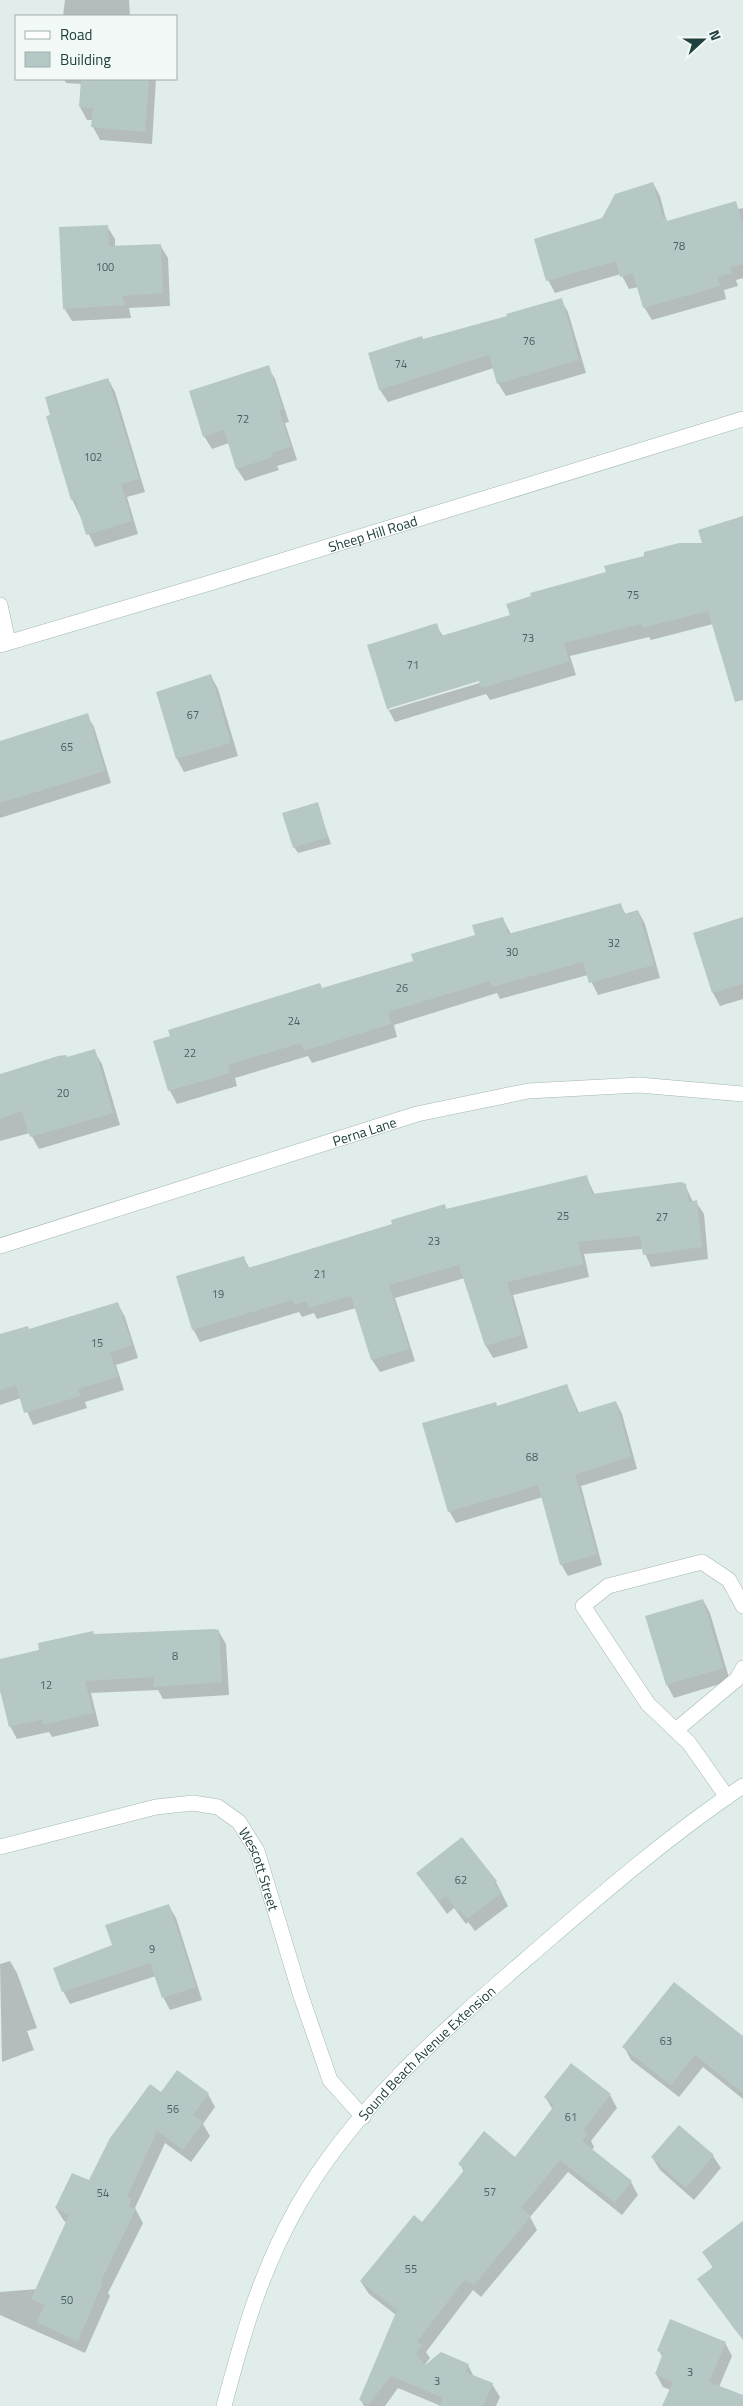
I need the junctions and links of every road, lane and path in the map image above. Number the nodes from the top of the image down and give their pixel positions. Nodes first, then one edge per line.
1 (743, 419) edge
2 (0, 605) edge
3 (4, 644) edge
4 (743, 1094) edge
5 (0, 1246) edge
6 (743, 1606) edge
7 (743, 1668) edge
8 (676, 1730) junction
9 (743, 1786) edge
10 (727, 1797) junction
11 (0, 1847) edge
12 (362, 2117) junction
13 (224, 2406) edge

1 - 3 street, Sheep Hill Road
2 - 3 street
4 - 5 street, Perna Lane
6 - 8 street
7 - 8 street
8 - 10 street
9 - 10 street, Sound Beach Avenue Extension
10 - 12 street, Sound Beach Avenue Extension
11 - 12 street, Wescott Street
12 - 13 street, Sound Beach Avenue Extension

